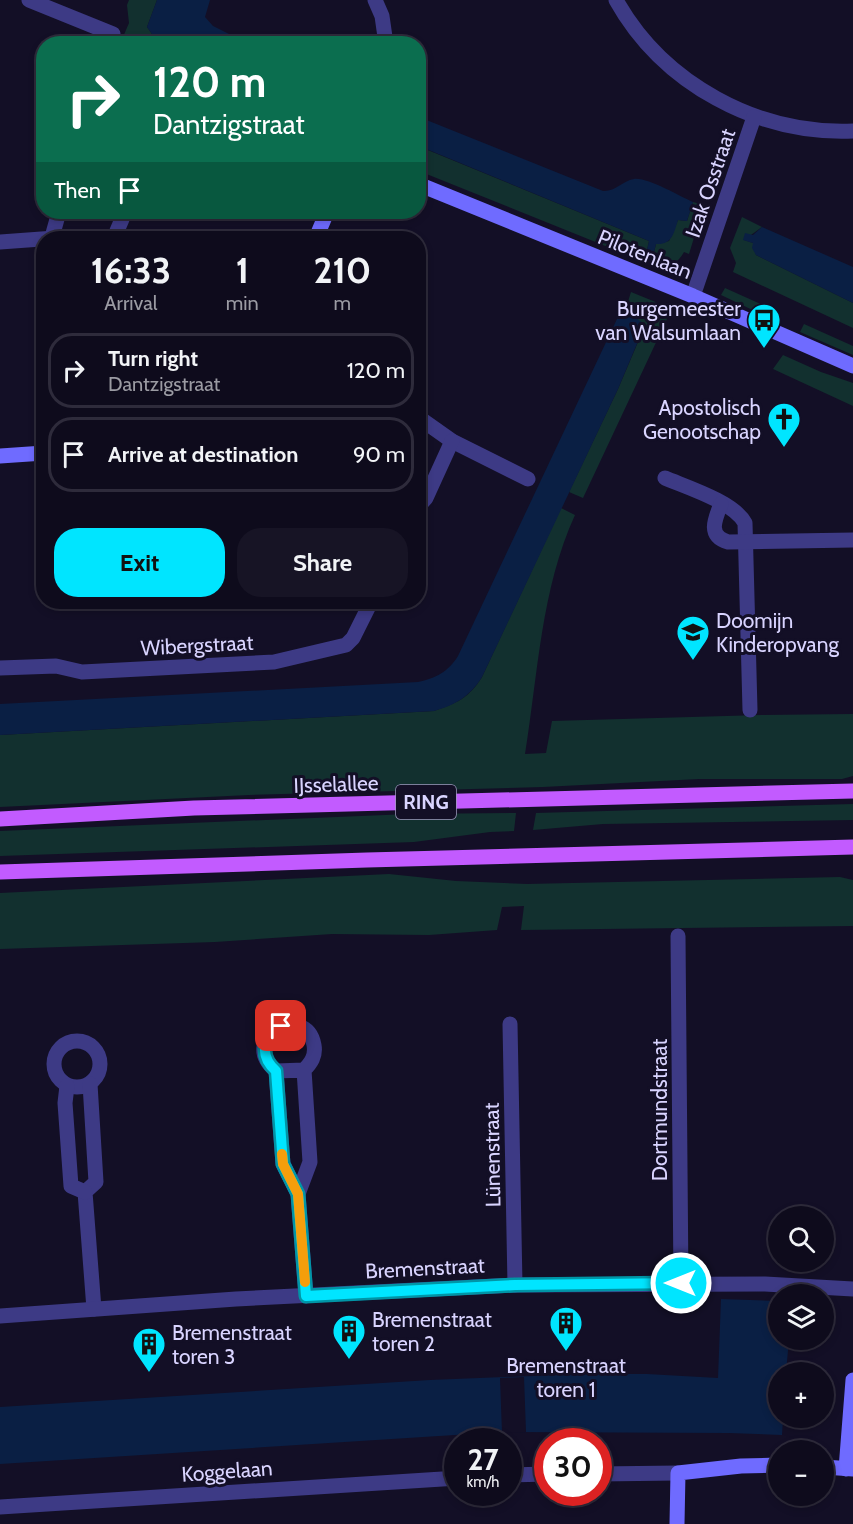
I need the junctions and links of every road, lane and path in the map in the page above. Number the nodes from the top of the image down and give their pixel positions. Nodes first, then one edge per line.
1 (29, 0) edge
2 (375, 0) edge
3 (616, 0) edge
4 (107, 36) edge
5 (385, 36) edge
6 (754, 117) junction
7 (853, 131) edge
8 (426, 186) edge
9 (36, 239) edge
10 (0, 242) edge
11 (693, 296) junction
12 (853, 366) edge
13 (426, 423) edge
14 (452, 441) junction
15 (36, 454) edge
16 (0, 456) edge
17 (665, 478) dead end
18 (528, 479) dead end
19 (426, 498) edge
20 (721, 504) junction
21 (853, 540) edge
22 (746, 542) junction
23 (367, 609) edge
24 (0, 668) edge
25 (750, 710) dead end
26 (853, 790) edge
27 (0, 819) edge
28 (853, 847) edge
29 (0, 872) edge
30 (678, 936) dead end
31 (510, 1024) dead end
32 (304, 1070) junction
33 (276, 1071) junction
34 (90, 1084) junction
35 (67, 1086) junction
36 (85, 1192) junction
37 (298, 1194) junction
38 (681, 1283) junction
39 (515, 1285) junction
40 (853, 1289) edge
41 (306, 1296) junction
42 (94, 1309) junction
43 (0, 1316) edge
44 (853, 1380) edge
45 (768, 1465) edge
46 (834, 1468) edge
47 (850, 1469) edge
48 (678, 1473) junction
49 (612, 1474) edge
50 (444, 1479) edge
51 (0, 1508) edge
52 (677, 1524) edge

1 - 4 street
2 - 5 street
3 - 6 street, Izak Osstraat
6 - 7 street, Izak Osstraat
6 - 11 street, Izak Osstraat
8 - 11 street, Pilotenlaan
9 - 10 street
11 - 12 street, Pilotenlaan
13 - 14 street
14 - 18 street
14 - 19 street
15 - 16 street
17 - 20 street
20 - 22 street
20 - 22 street
21 - 22 street
22 - 25 street
23 - 24 street, Wibergstraat
26 - 27 main road, IJsselallee / RING
28 - 29 main road
30 - 38 street, Dortmundstraat
31 - 39 street, Lünenstraat
32 - 33 street
32 - 33 street
32 - 37 street
33 - 37 street
34 - 35 street
34 - 35 street
34 - 36 street
35 - 36 street
36 - 42 street
37 - 41 street
38 - 39 street, Bremenstraat
38 - 40 street, Bremenstraat
39 - 41 street, Bremenstraat
41 - 42 street, Bremenstraat
42 - 43 street, Bremenstraat
44 - 47 street
45 - 48 street
46 - 47 street
48 - 49 street
48 - 52 street
50 - 51 street, Koggelaan

